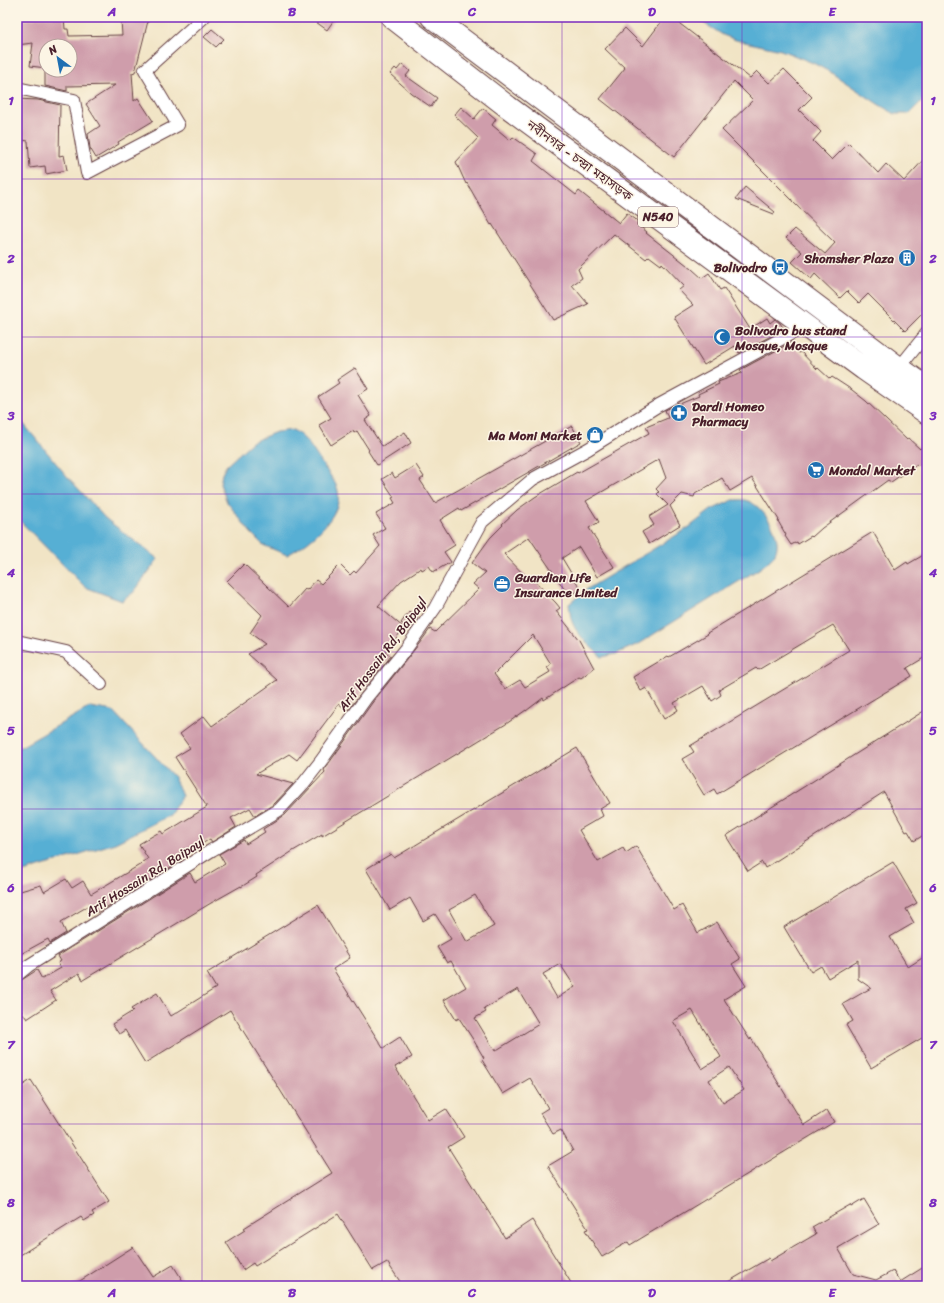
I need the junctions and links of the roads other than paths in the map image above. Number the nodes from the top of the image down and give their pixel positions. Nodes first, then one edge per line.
1 (204, 17) edge
2 (392, 17) edge
3 (432, 17) edge
4 (17, 88) edge
5 (806, 326) junction
6 (927, 333) edge
7 (899, 368) junction
8 (927, 388) edge
9 (927, 413) edge
10 (17, 641) edge
11 (101, 684) dead end
12 (17, 975) edge

1 - 4 street
2 - 5 highway, নবীনগর - চন্দ্রা মহাসড়ক / N540
3 - 7 highway, নবীনগর - চন্দ্রা মহাসড়ক / N540
5 - 9 highway, নবীনগর - চন্দ্রা মহাসড়ক / N540
5 - 12 street, Arif Hossain Rd, Baipayl
6 - 7 street
7 - 8 highway, নবীনগর - চন্দ্রা মহাসড়ক / N540
10 - 11 street

